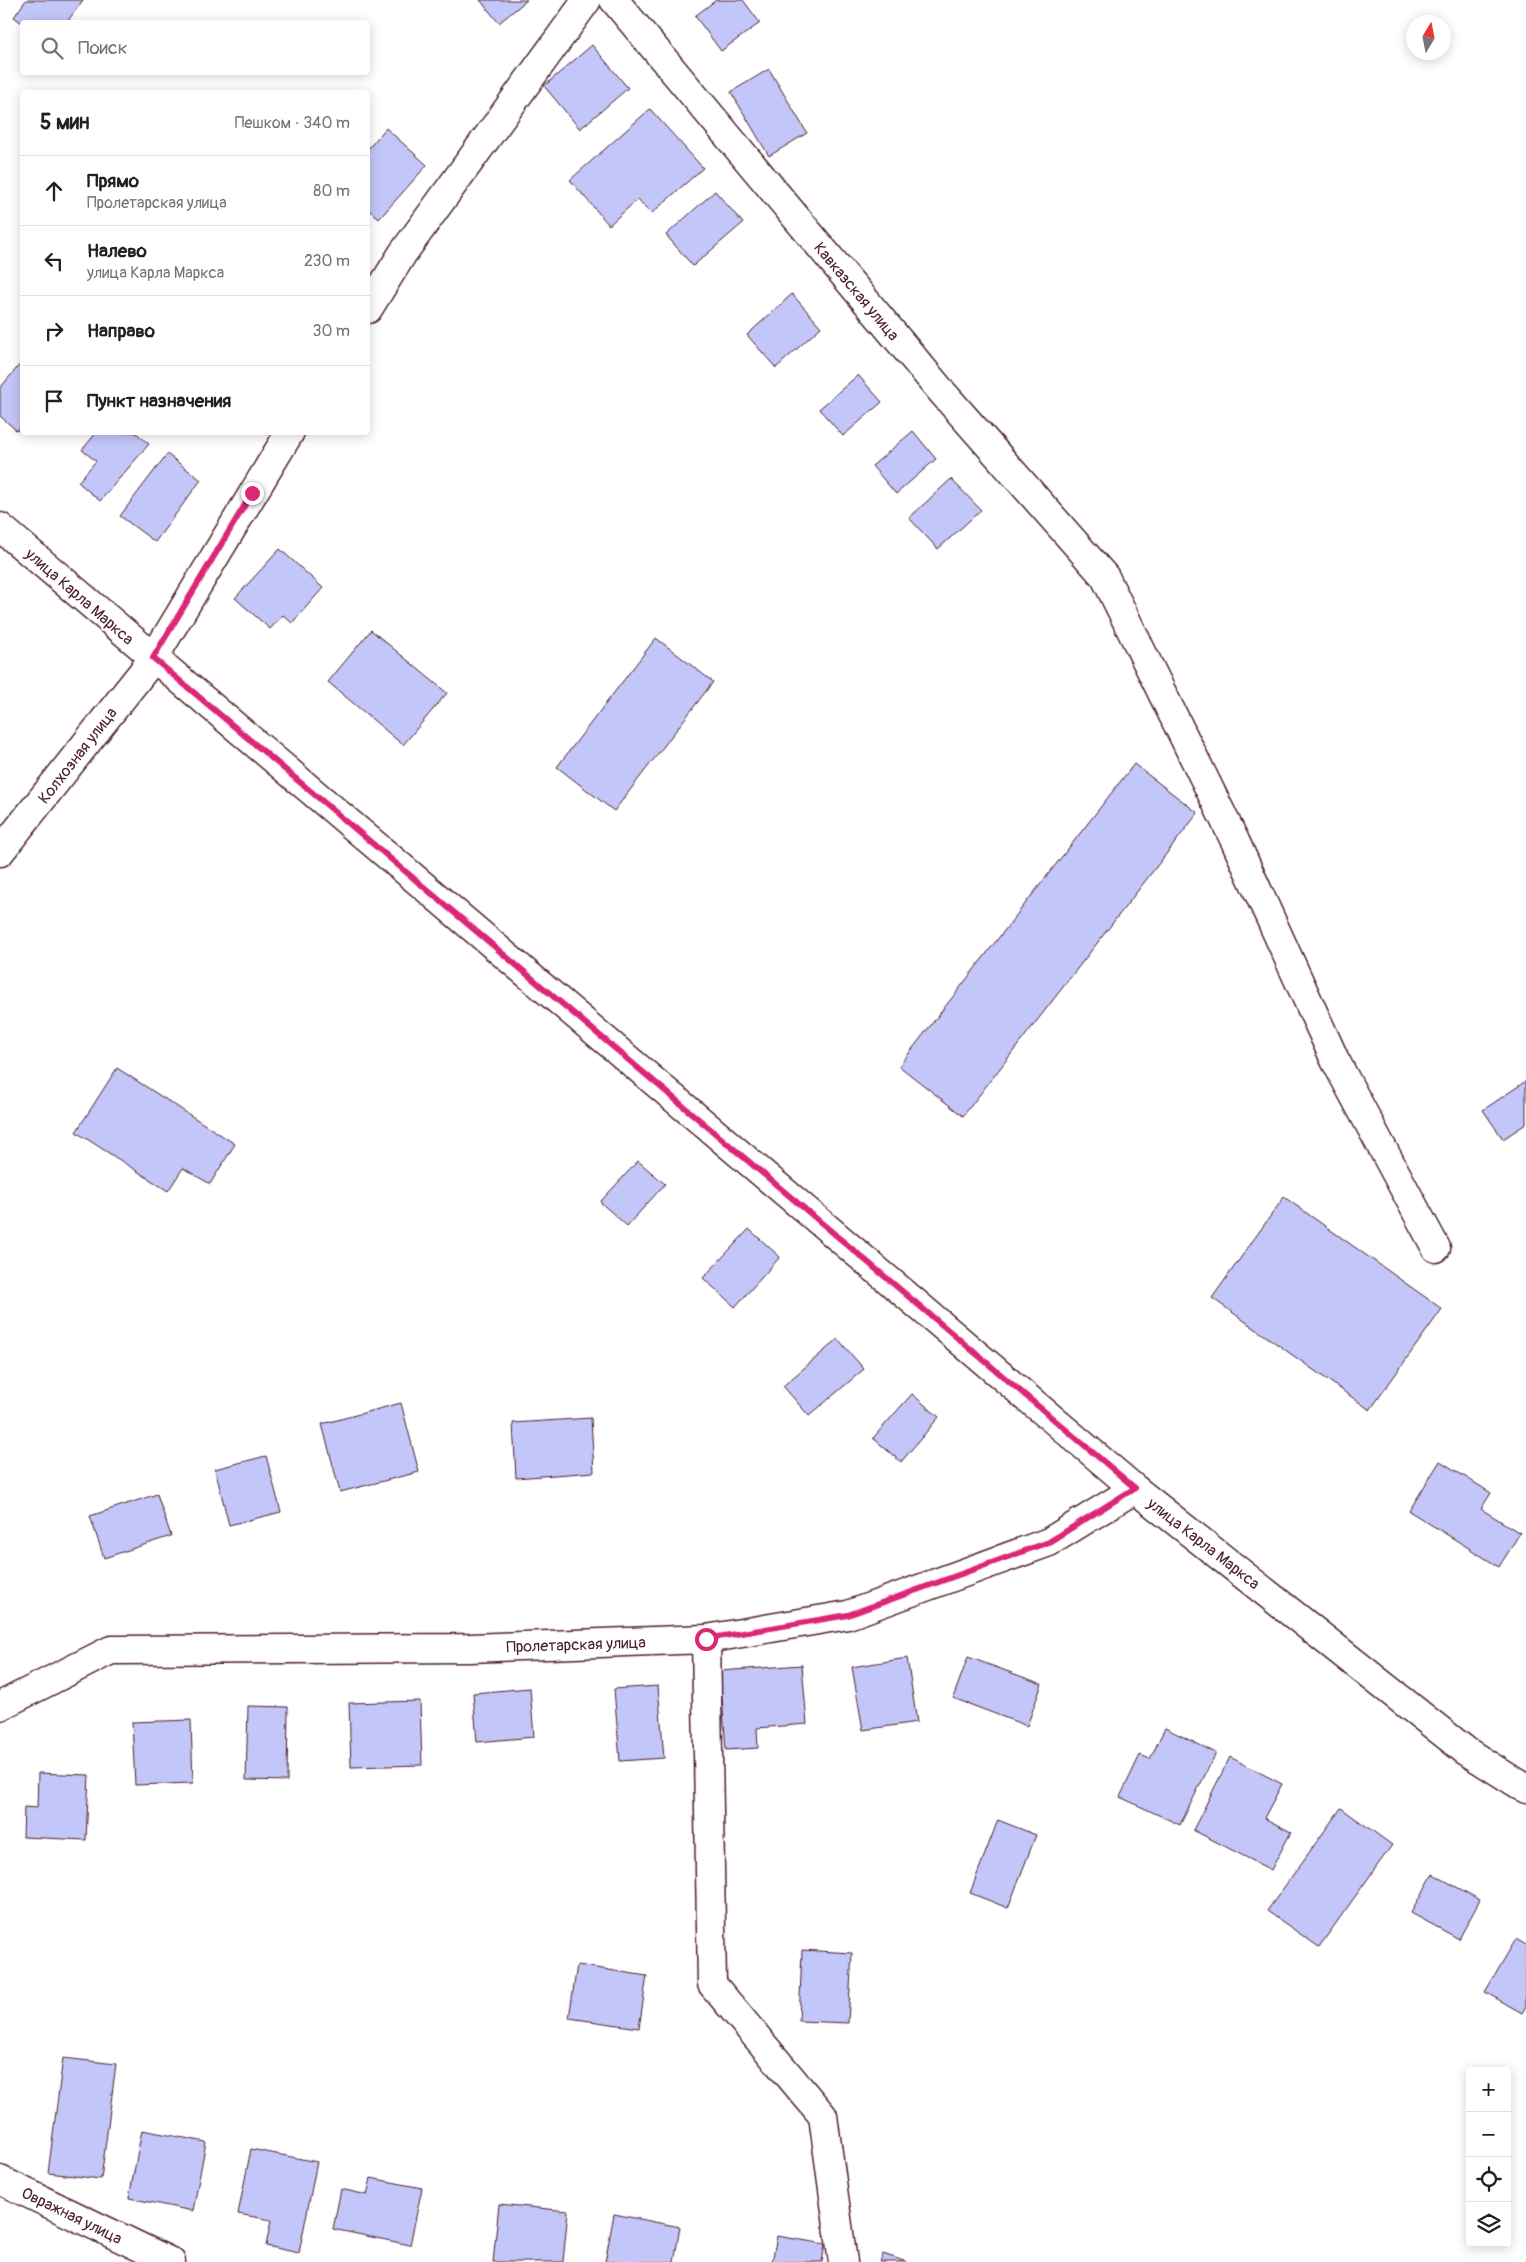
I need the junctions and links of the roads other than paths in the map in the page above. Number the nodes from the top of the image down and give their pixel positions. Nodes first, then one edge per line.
1 (587, 0) edge
2 (614, 0) edge
3 (370, 306) edge
4 (288, 435) edge
5 (0, 527) edge
6 (153, 658) junction
7 (0, 852) edge
8 (1436, 1248) dead end
9 (1135, 1488) junction
10 (706, 1639) junction
11 (0, 1706) edge
12 (1526, 1790) edge
13 (0, 2180) edge
14 (171, 2262) edge
15 (843, 2262) edge

1 - 3 street
2 - 8 street, Кавказская улица
4 - 6 street, Колхозная улица
5 - 6 street, улица Карла Маркса
6 - 7 street, Колхозная улица
6 - 9 street, улица Карла Маркса
9 - 10 street, Пролетарская улица
9 - 12 street, улица Карла Маркса
10 - 11 street, Пролетарская улица
10 - 15 street
13 - 14 street, Овражная улица

